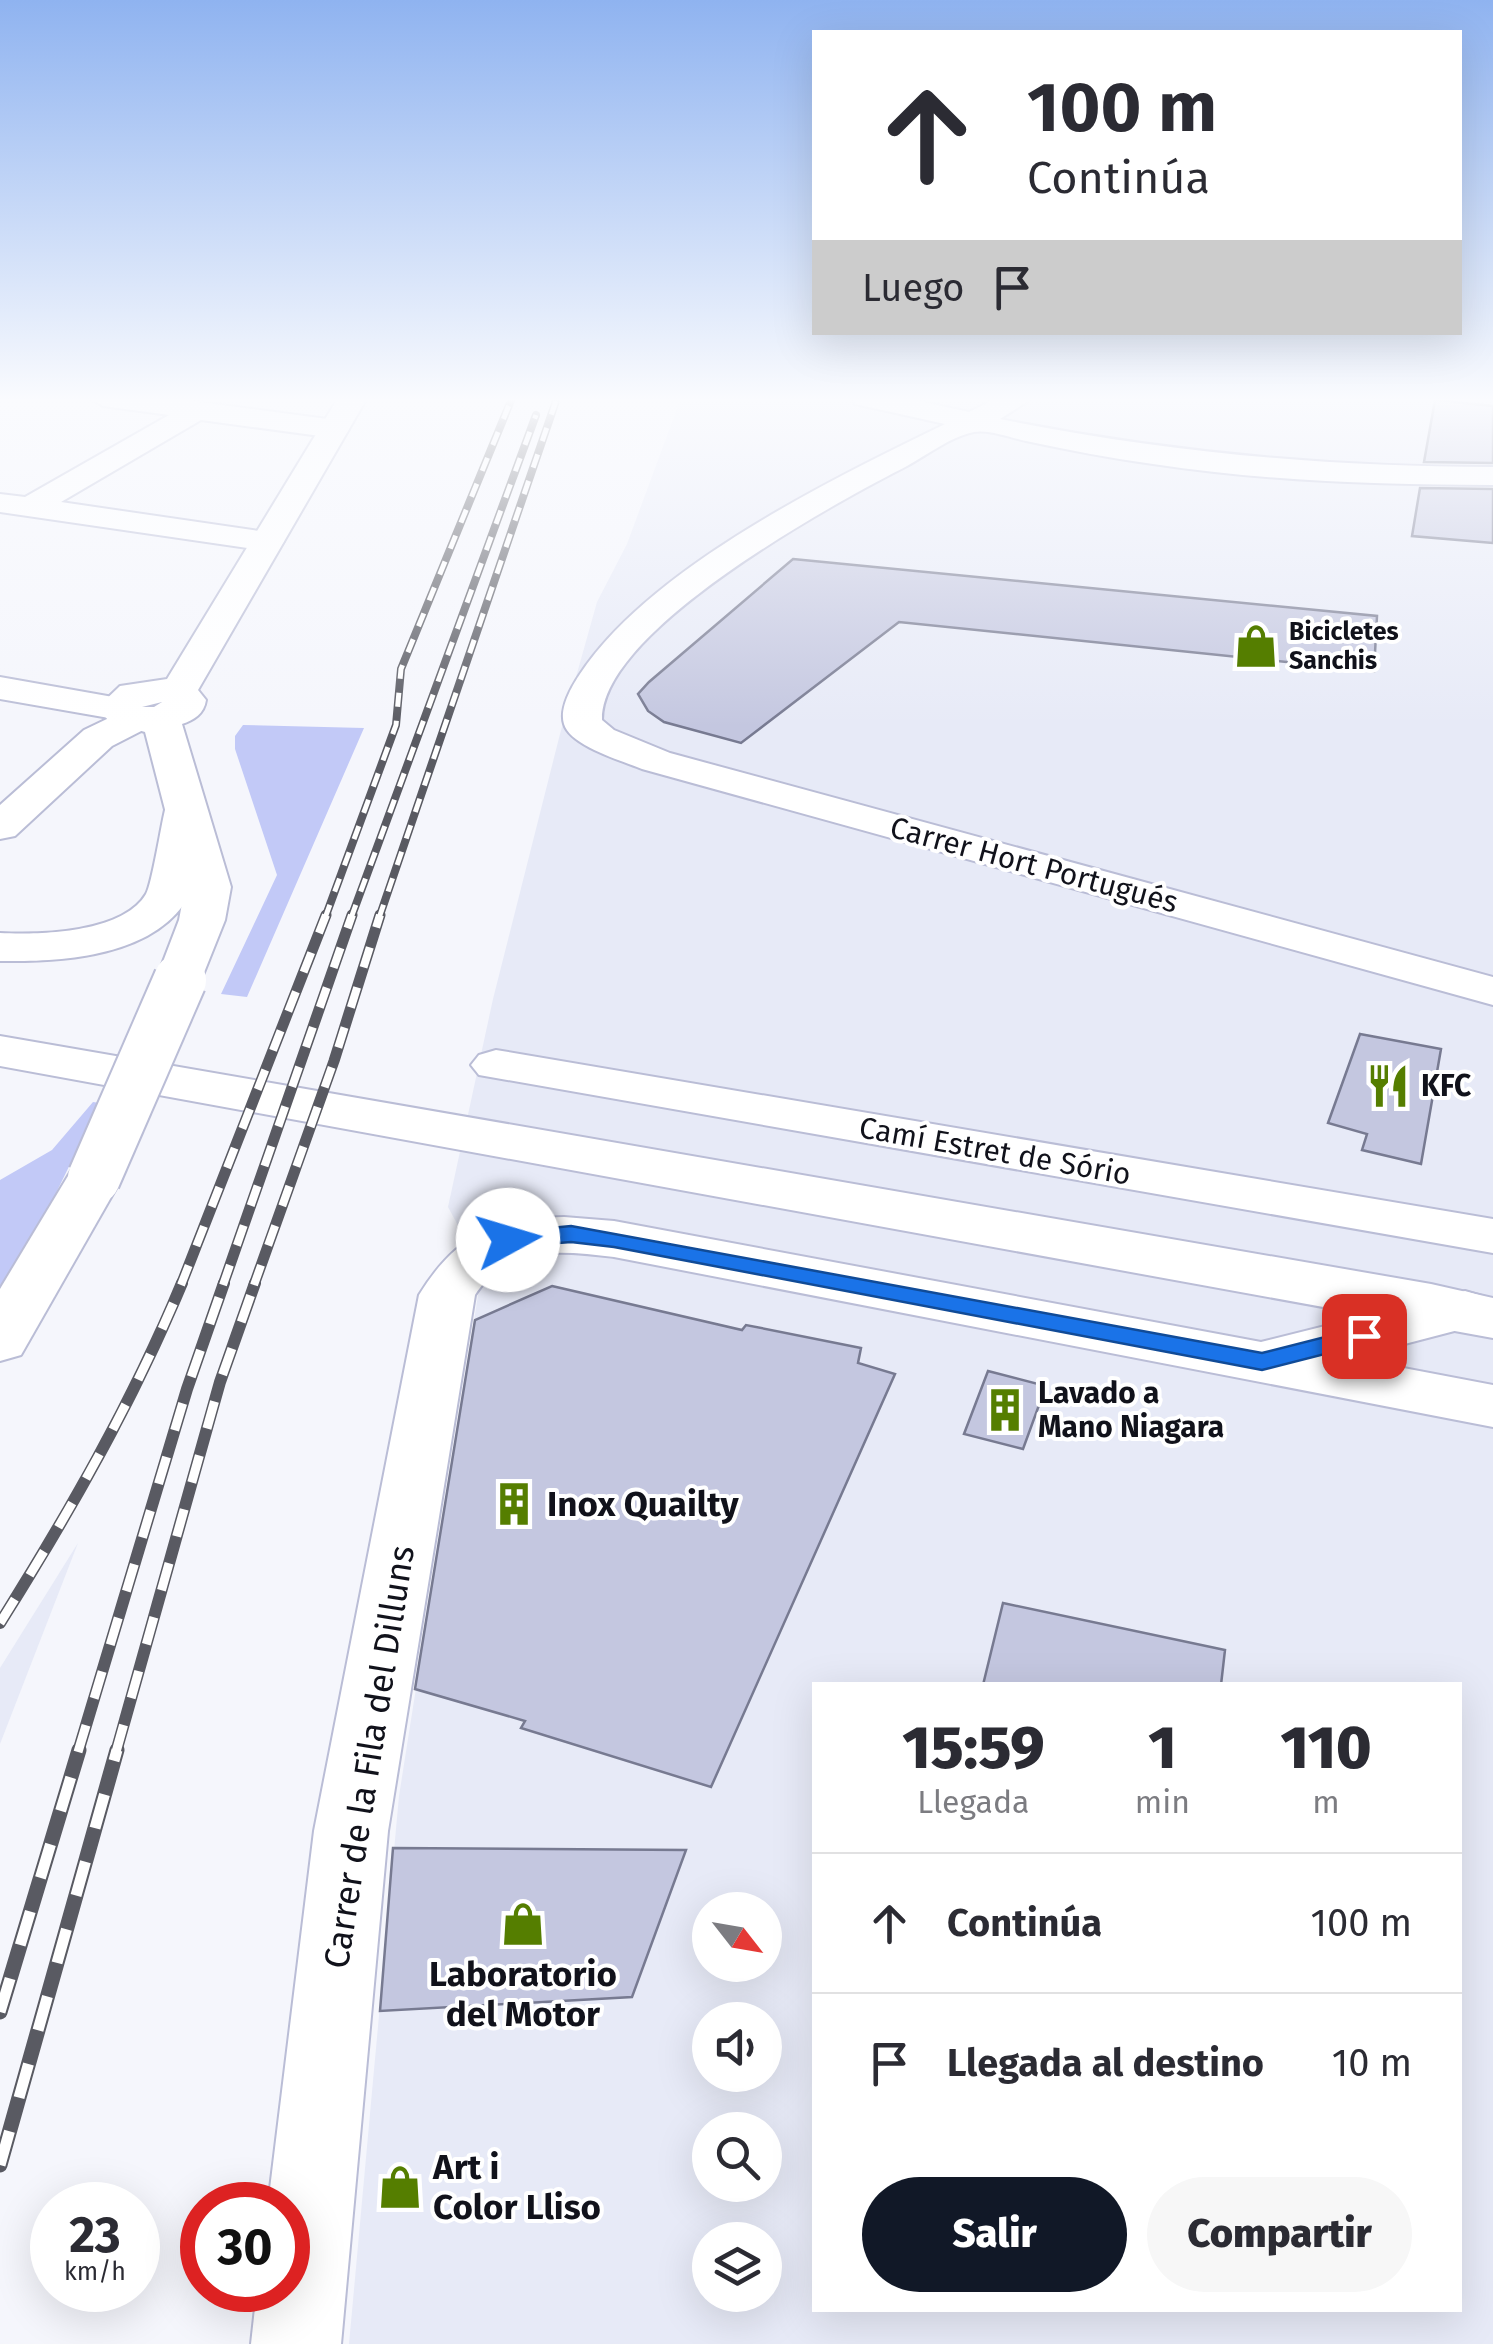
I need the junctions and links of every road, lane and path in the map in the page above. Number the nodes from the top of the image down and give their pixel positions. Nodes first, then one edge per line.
1 (32, 507) edge
2 (289, 507) edge
3 (805, 507) edge
4 (268, 542) junction
5 (0, 688) edge
6 (148, 710) junction
7 (186, 810) junction
8 (0, 826) edge
9 (0, 947) edge
10 (1493, 991) edge
11 (0, 1051) edge
12 (496, 1065) dead end
13 (1493, 1236) edge
14 (1470, 1310) edge
15 (0, 1340) edge
16 (1262, 1361) junction
17 (1493, 1406) edge
18 (296, 2344) edge

1 - 4 street
2 - 4 street
3 - 10 street, Carrer Hort Portugués
4 - 6 street
5 - 6 street
6 - 7 street
6 - 8 street
7 - 9 street
7 - 15 street, bridge
11 - 14 street
12 - 13 street, Camí Estret de Sório
14 - 16 street
16 - 17 street
16 - 18 street, Carrer de la Fila del Dilluns

